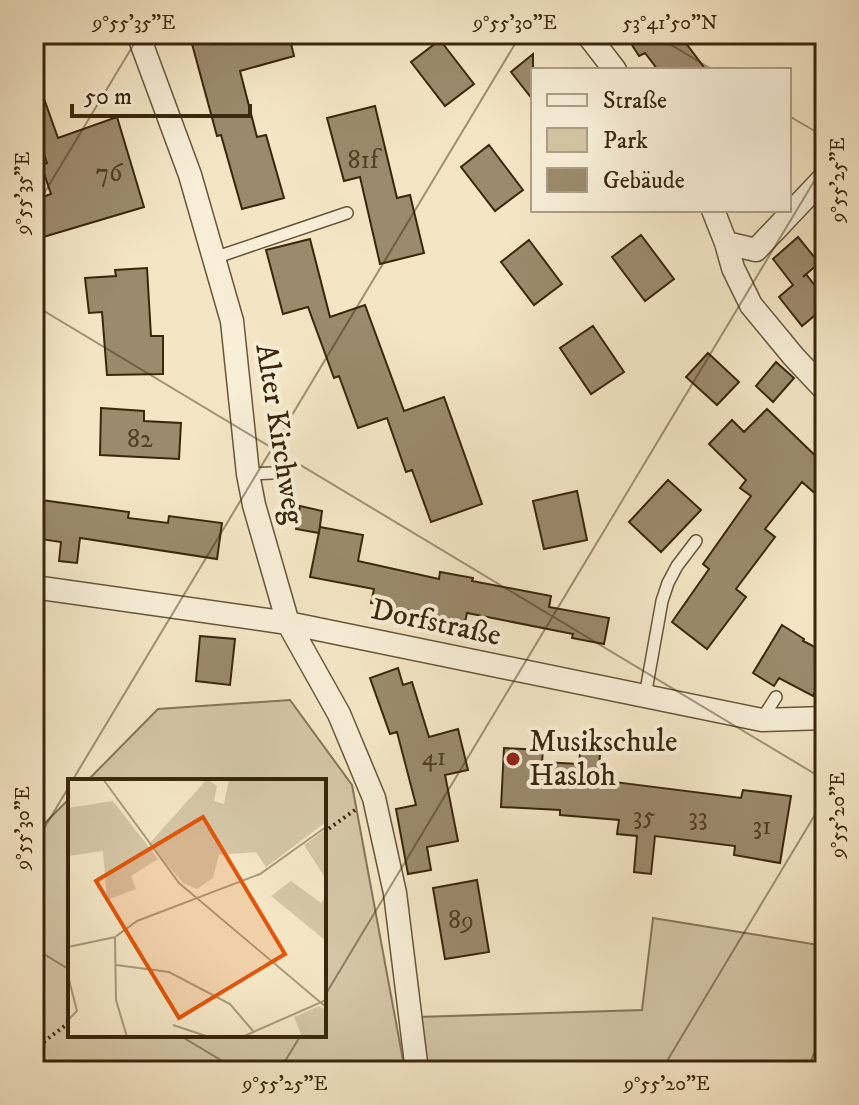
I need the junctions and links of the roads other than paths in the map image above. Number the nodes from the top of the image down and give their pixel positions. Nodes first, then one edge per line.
1 (138, 34) edge
2 (587, 34) edge
3 (613, 68) edge
4 (825, 177) edge
5 (714, 212) edge
6 (347, 213) dead end
7 (726, 243) junction
8 (214, 258) junction
9 (825, 390) edge
10 (273, 473) dead end
11 (248, 474) junction
12 (696, 541) dead end
13 (34, 587) edge
14 (288, 623) junction
15 (645, 696) junction
16 (776, 697) dead end
17 (825, 718) edge
18 (762, 720) junction
19 (417, 1071) edge

1 - 8 street, Alter Kirchweg
2 - 3 street
4 - 7 street
5 - 7 street
6 - 8 lane
7 - 9 street
8 - 11 street, Alter Kirchweg
10 - 11 lane
11 - 14 street, Alter Kirchweg
12 - 15 lane
13 - 14 street, Dorfstraße
14 - 15 street, Dorfstraße
14 - 19 street, Alter Kirchweg
15 - 18 street, Dorfstraße
16 - 18 lane
17 - 18 street, Dorfstraße

